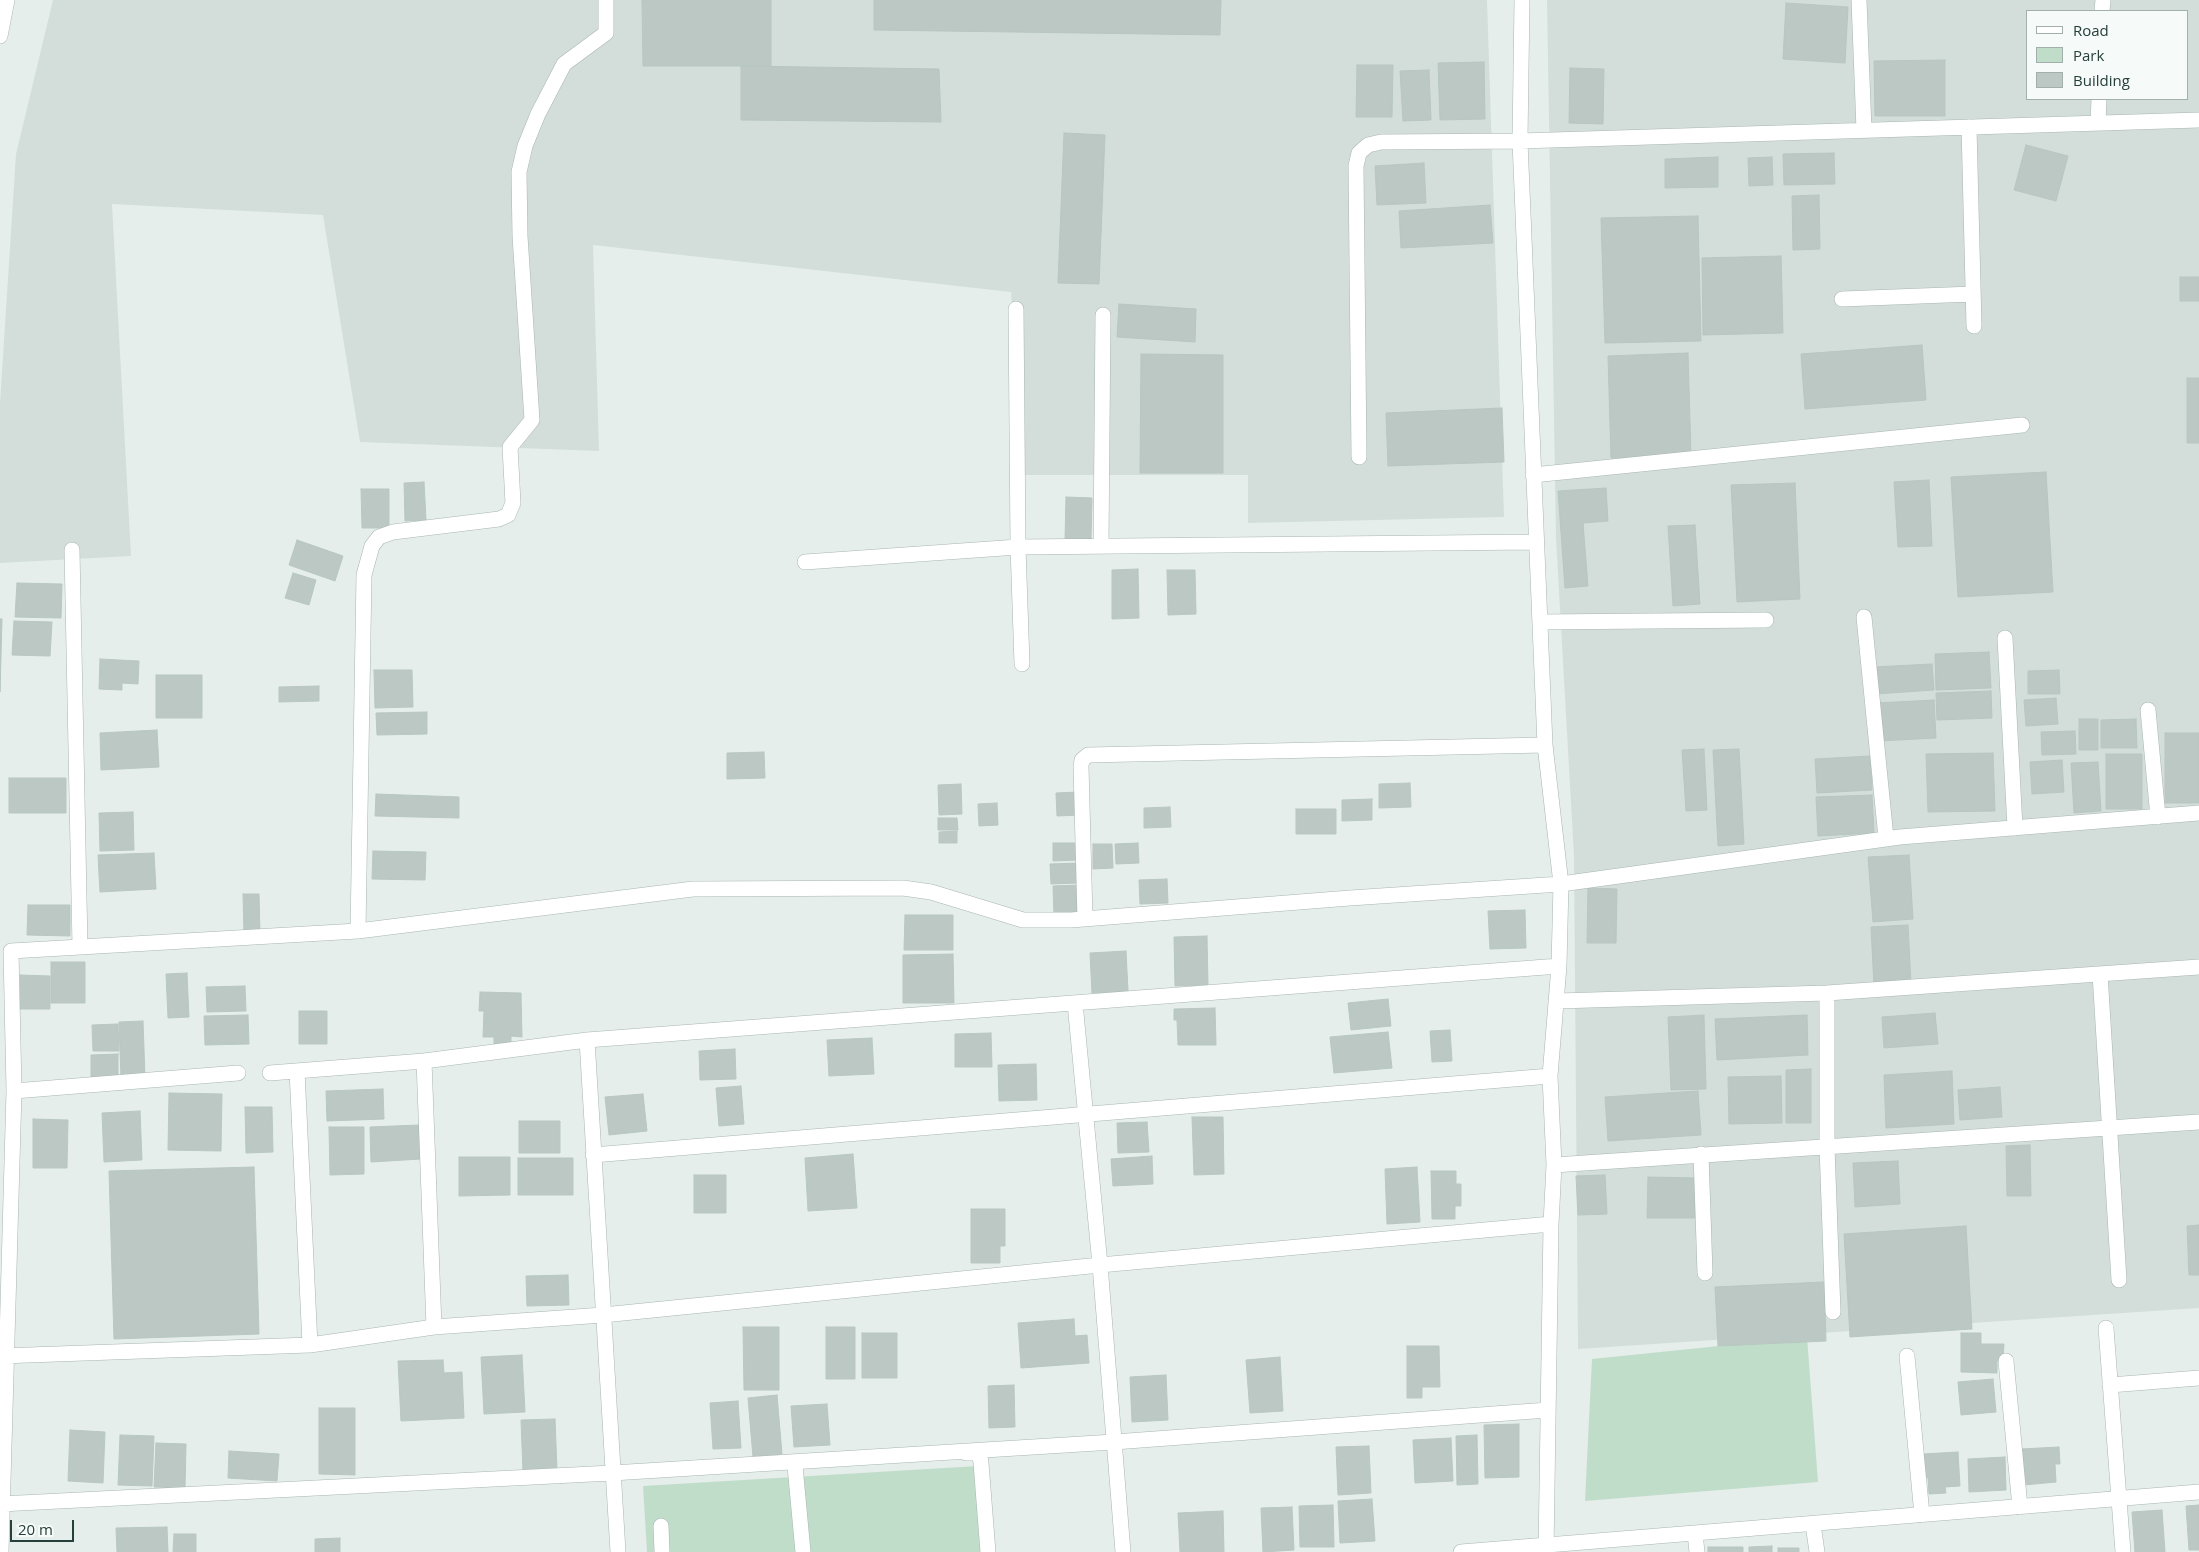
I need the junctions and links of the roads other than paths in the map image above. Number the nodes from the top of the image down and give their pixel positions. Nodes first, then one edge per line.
1 (7, 0) edge
2 (606, 0) edge
3 (1522, 0) edge
4 (1859, 0) edge
5 (0, 36) edge
6 (2099, 100) edge
7 (2199, 120) edge
8 (2098, 123) junction
9 (1969, 127) junction
10 (1864, 130) junction
11 (1520, 141) junction
12 (1974, 294) junction
13 (1842, 299) dead end
14 (1016, 309) dead end
15 (1103, 315) dead end
16 (1974, 326) dead end
17 (2022, 425) dead end
18 (1359, 457) dead end
19 (1533, 475) junction
20 (1536, 542) junction
21 (1101, 546) junction
22 (1018, 547) junction
23 (72, 550) dead end
24 (805, 562) dead end
25 (1864, 616) dead end
26 (1766, 620) dead end
27 (1540, 622) junction
28 (2005, 638) dead end
29 (1022, 664) dead end
30 (2148, 710) dead end
31 (1545, 746) junction
32 (2199, 813) edge
33 (2158, 817) junction
34 (2015, 828) junction
35 (1886, 838) junction
36 (1561, 884) junction
37 (1085, 919) junction
38 (358, 931) junction
39 (80, 947) junction
40 (1559, 966) junction
41 (2199, 967) edge
42 (2100, 974) junction
43 (1827, 993) junction
44 (1556, 1000) junction
45 (1075, 1003) junction
46 (587, 1040) junction
47 (424, 1061) junction
48 (297, 1071) junction
49 (238, 1074) dead end
50 (270, 1074) dead end
51 (1550, 1076) junction
52 (14, 1091) junction
53 (1087, 1115) junction
54 (2199, 1122) edge
55 (2108, 1128) junction
56 (1827, 1147) junction
57 (1701, 1154) junction
58 (593, 1155) junction
59 (1554, 1165) junction
60 (1551, 1224) junction
61 (1100, 1265) junction
62 (1705, 1273) dead end
63 (2118, 1280) dead end
64 (1832, 1312) dead end
65 (603, 1315) junction
66 (434, 1327) junction
67 (2106, 1328) dead end
68 (310, 1345) junction
69 (3, 1356) edge
70 (1907, 1356) dead end
71 (2006, 1361) dead end
72 (2199, 1378) edge
73 (2110, 1384) junction
74 (1548, 1410) junction
75 (1114, 1442) junction
76 (795, 1466) junction
77 (612, 1473) junction
78 (670, 1476) dead end
79 (2199, 1492) edge
80 (2118, 1499) junction
81 (1, 1504) edge
82 (2020, 1507) junction
83 (1922, 1515) junction
84 (1813, 1524) junction
85 (661, 1526) dead end
86 (1695, 1533) junction
87 (1546, 1549) edge
88 (1, 1552) edge
89 (618, 1552) edge
90 (662, 1552) edge
91 (803, 1552) edge
92 (988, 1552) edge
93 (1123, 1552) edge
94 (1462, 1552) edge
95 (1697, 1552) edge
96 (1817, 1552) edge
97 (2122, 1552) edge

1 - 5 street
2 - 38 street
3 - 11 street
4 - 10 street
6 - 8 street
7 - 8 street
8 - 9 street
9 - 10 street
9 - 12 street
10 - 11 street
11 - 18 street
11 - 19 street
12 - 13 street
12 - 16 street
14 - 22 street
15 - 21 street
17 - 19 street
19 - 20 street
20 - 21 street
20 - 27 street
21 - 22 street
22 - 24 street
22 - 29 street
23 - 39 street
25 - 35 street
26 - 27 street
27 - 31 street
28 - 34 street
30 - 33 street
31 - 36 street
31 - 37 street
32 - 33 street
33 - 34 street
34 - 35 street
35 - 36 street
36 - 37 street
36 - 40 street
37 - 38 street
38 - 39 street
39 - 52 street
40 - 44 street
40 - 45 street
41 - 42 street
42 - 43 street
42 - 55 street
43 - 44 street
43 - 56 street
44 - 51 street
45 - 46 street
45 - 53 street
46 - 47 street
46 - 58 street
47 - 48 street
47 - 66 street
48 - 50 street
48 - 68 street
49 - 52 street
51 - 53 street
51 - 59 street
52 - 69 street
53 - 58 street
53 - 61 street
54 - 55 street
55 - 56 street
55 - 63 street
56 - 57 street
56 - 64 street
57 - 59 street
57 - 62 street
58 - 65 street
59 - 60 street
60 - 61 street
60 - 74 street
61 - 65 street
61 - 75 street
65 - 66 street
65 - 77 street
66 - 68 street
67 - 73 street
68 - 69 street
69 - 81 street
70 - 83 street
71 - 82 street
72 - 73 street
73 - 80 street
74 - 75 street
74 - 87 street
75 - 77 street
75 - 93 street
76 - 78 street
76 - 91 street
76 - 92 street
77 - 81 street
77 - 89 street
79 - 80 street
80 - 82 street
80 - 97 street
81 - 88 street
82 - 83 street
83 - 84 street
84 - 86 street
84 - 96 street
85 - 90 street
86 - 87 street
86 - 95 street
87 - 94 street

